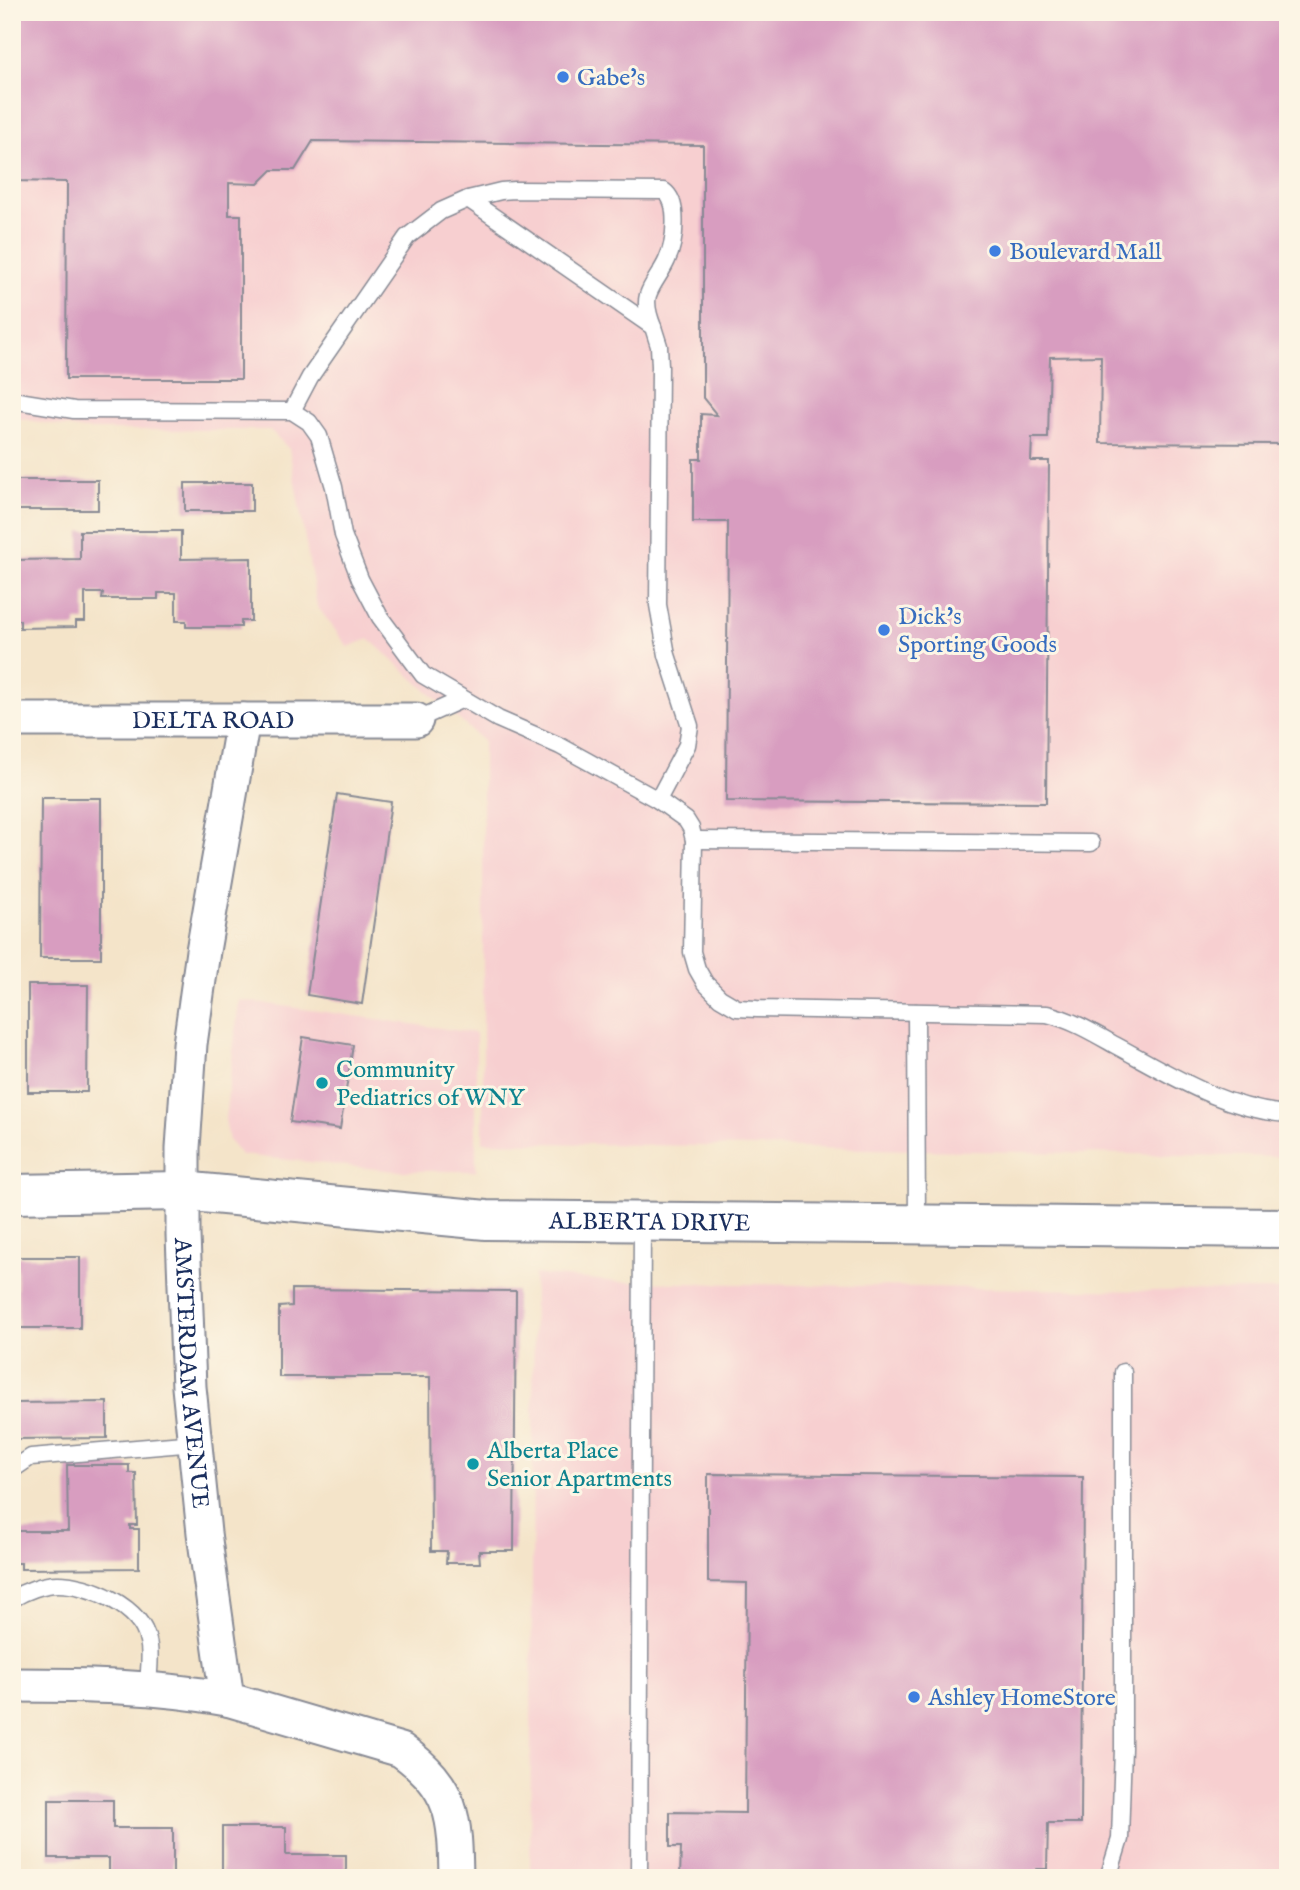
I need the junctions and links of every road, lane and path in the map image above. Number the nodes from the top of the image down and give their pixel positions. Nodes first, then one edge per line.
1 (468, 199) junction
2 (653, 327) junction
3 (12, 400) edge
4 (292, 411) junction
5 (463, 699) junction
6 (12, 720) edge
7 (243, 720) junction
8 (416, 720) joint
9 (658, 800) junction
10 (694, 840) junction
11 (1091, 843) dead end
12 (916, 1012) junction
13 (1288, 1114) edge
14 (182, 1191) junction
15 (12, 1194) edge
16 (642, 1223) junction
17 (917, 1224) junction
18 (1288, 1228) edge
19 (1123, 1372) dead end
20 (195, 1443) junction
21 (12, 1470) edge
22 (12, 1599) edge
23 (12, 1685) edge
24 (148, 1689) junction
25 (227, 1699) junction
26 (456, 1878) edge
27 (639, 1878) edge
28 (1108, 1878) edge

1 - 2 lane
1 - 2 lane
1 - 4 lane
2 - 9 lane
3 - 4 lane
4 - 5 lane
5 - 8 lane
5 - 9 lane
6 - 7 street, DELTA ROAD
7 - 8 street, DELTA ROAD
7 - 14 street, AMSTERDAM AVENUE
9 - 10 lane
10 - 11 lane
10 - 12 lane
12 - 13 lane
12 - 17 lane
14 - 15 street, ALBERTA DRIVE
14 - 16 street, ALBERTA DRIVE
14 - 20 street, AMSTERDAM AVENUE
16 - 17 street, ALBERTA DRIVE
16 - 27 lane
17 - 18 street, ALBERTA DRIVE
19 - 28 lane
20 - 21 lane
20 - 25 street, AMSTERDAM AVENUE
22 - 24 lane
23 - 24 street
24 - 25 street
25 - 26 street

